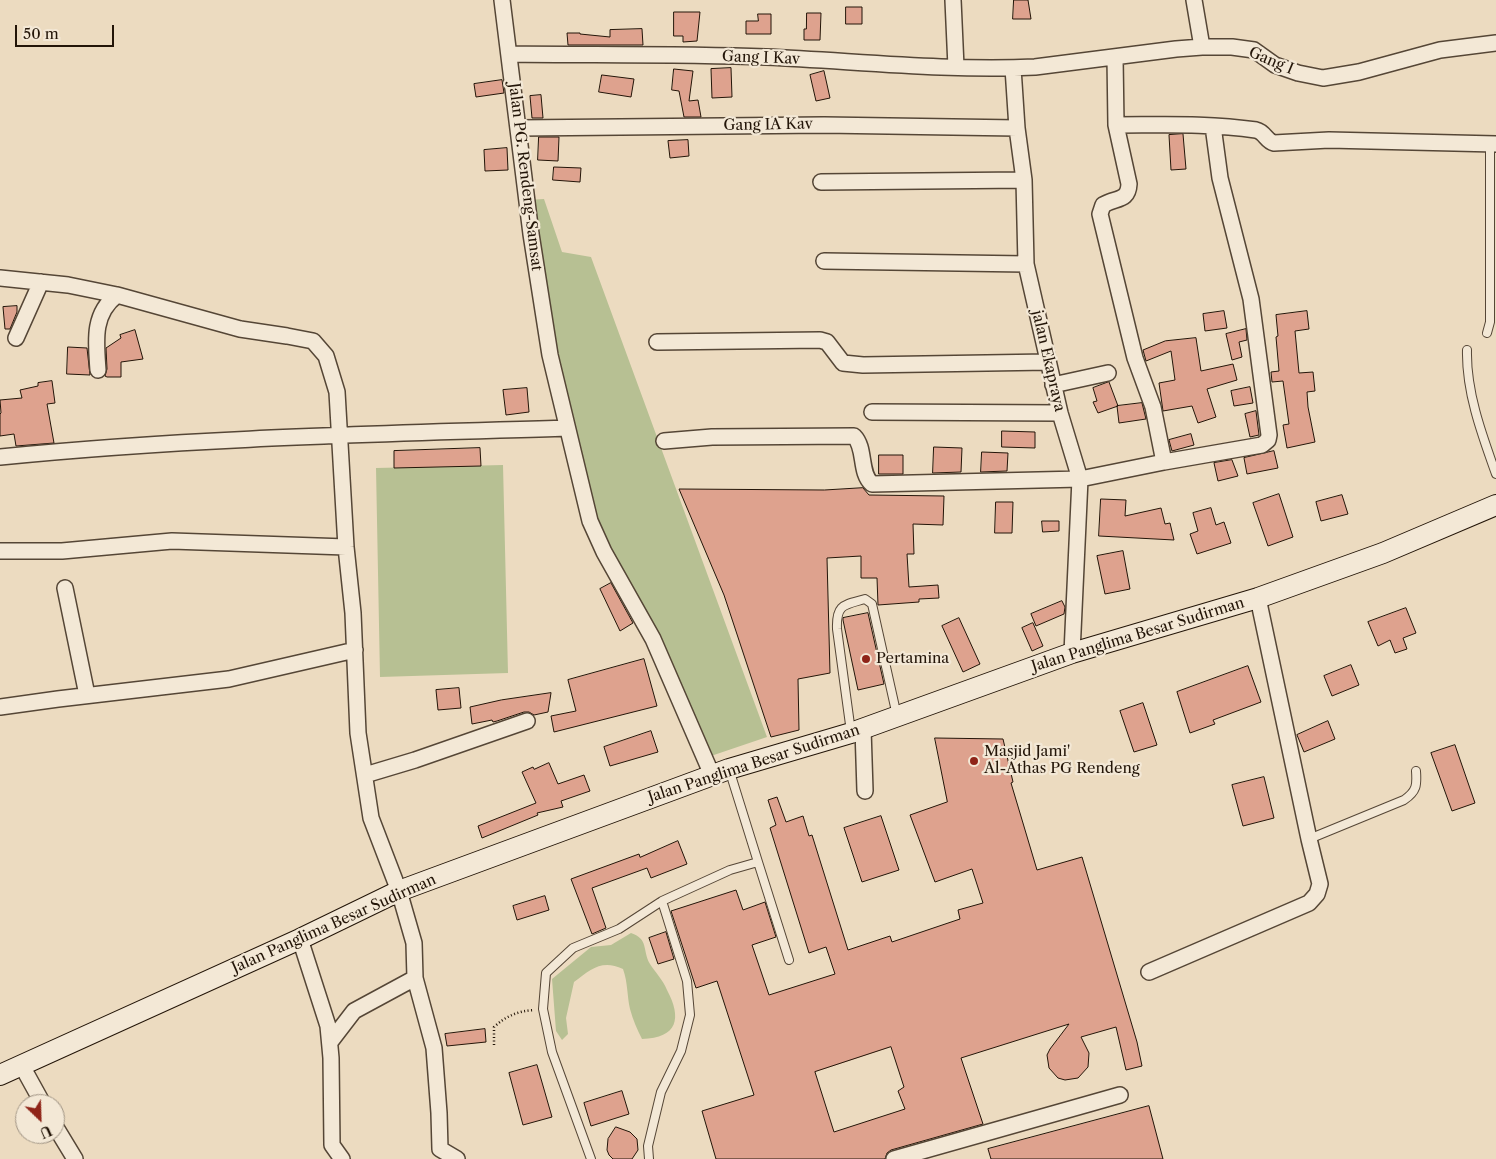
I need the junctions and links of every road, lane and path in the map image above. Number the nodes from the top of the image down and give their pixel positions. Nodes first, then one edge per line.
1 (502, 0) edge
2 (954, 0) edge
3 (1194, 0) edge
4 (1496, 44) edge
5 (1202, 47) junction
6 (509, 54) junction
7 (1115, 57) junction
8 (956, 67) junction
9 (1012, 68) junction
10 (1116, 125) junction
11 (1213, 126) junction
12 (519, 128) junction
13 (1017, 128) junction
14 (1493, 144) edge
15 (1024, 180) junction
16 (821, 182) dead end
17 (1492, 248) edge
18 (824, 261) dead end
19 (1026, 264) junction
20 (0, 278) edge
21 (41, 282) junction
22 (117, 295) junction
23 (1487, 333) dead end
24 (16, 338) dead end
25 (657, 342) dead end
26 (1468, 350) dead end
27 (1048, 362) junction
28 (98, 370) dead end
29 (1108, 373) dead end
30 (1054, 385) junction
31 (872, 412) dead end
32 (1060, 414) junction
33 (567, 428) junction
34 (339, 436) junction
35 (664, 441) dead end
36 (0, 457) edge
37 (1164, 462) junction
38 (1496, 474) edge
39 (1080, 479) junction
40 (1496, 505) edge
41 (346, 547) junction
42 (0, 551) edge
43 (65, 588) dead end
44 (1258, 598) junction
45 (355, 650) junction
46 (1072, 653) junction
47 (87, 696) junction
48 (0, 707) edge
49 (897, 716) junction
50 (527, 722) dead end
51 (857, 731) junction
52 (1416, 771) dead end
53 (720, 772) junction
54 (365, 776) junction
55 (865, 791) dead end
56 (1309, 839) junction
57 (758, 862) junction
58 (399, 892) junction
59 (662, 901) junction
60 (300, 939) junction
61 (789, 960) dead end
62 (1148, 972) dead end
63 (415, 978) junction
64 (543, 1009) junction
65 (331, 1041) junction
66 (494, 1045) dead end
67 (22, 1066) junction
68 (0, 1075) edge
69 (37, 1094) edge
70 (1120, 1095) dead end
71 (65, 1142) edge
72 (329, 1152) edge
73 (439, 1154) edge
74 (75, 1159) edge
75 (342, 1159) edge
76 (457, 1159) edge
77 (591, 1159) edge
78 (649, 1159) edge
79 (894, 1159) edge

1 - 6 street, Jalan PG. Rendeng-Samsat
2 - 8 street
3 - 5 street
4 - 5 street, Gang I
5 - 7 street, Gang I
6 - 8 street, Gang I Kav
6 - 12 street, Jalan PG. Rendeng-Samsat
7 - 9 street, Gang I
7 - 10 street
8 - 9 street, Gang I Kav
9 - 13 street, jalan Ekapraya
10 - 11 street
10 - 37 street
11 - 14 street
11 - 37 street
12 - 13 street, Gang IA Kav
12 - 33 street, Jalan PG. Rendeng-Samsat
13 - 15 street, jalan Ekapraya
14 - 17 lane
15 - 16 street
15 - 19 street, jalan Ekapraya
17 - 23 lane
18 - 19 street
19 - 27 street, jalan Ekapraya
20 - 21 street
21 - 22 street
21 - 24 street
22 - 28 street
22 - 34 street
25 - 27 street
26 - 38 lane
27 - 30 street, jalan Ekapraya
29 - 30 street
30 - 32 street, jalan Ekapraya
31 - 32 street
32 - 39 street, jalan Ekapraya
33 - 34 street
33 - 53 street, Jalan PG. Rendeng-Samsat
34 - 36 street
34 - 41 street
35 - 39 street
37 - 39 street
39 - 46 street, jalan Ekapraya
40 - 44 main road, Jalan Panglima Besar Sudirman
41 - 42 street
41 - 45 street
43 - 47 street
44 - 46 main road, Jalan Panglima Besar Sudirman
44 - 56 street
45 - 47 street
45 - 54 street
46 - 49 main road, Jalan Panglima Besar Sudirman
47 - 48 street
49 - 51 main road, Jalan Panglima Besar Sudirman
49 - 51 lane
50 - 54 street
51 - 53 main road, Jalan Panglima Besar Sudirman
51 - 55 street
52 - 56 lane
53 - 57 lane
53 - 58 main road, Jalan Panglima Besar Sudirman
54 - 58 street
56 - 62 street
57 - 59 lane
57 - 61 lane
58 - 60 main road, Jalan Panglima Besar Sudirman
58 - 63 street
59 - 64 lane
59 - 78 lane
60 - 65 street
60 - 67 main road, Jalan Panglima Besar Sudirman
63 - 65 street
63 - 73 street
64 - 66 path
64 - 77 lane
65 - 72 street
67 - 68 main road, Jalan Panglima Besar Sudirman
67 - 69 street
70 - 79 street
71 - 74 street
72 - 75 street
73 - 76 street

